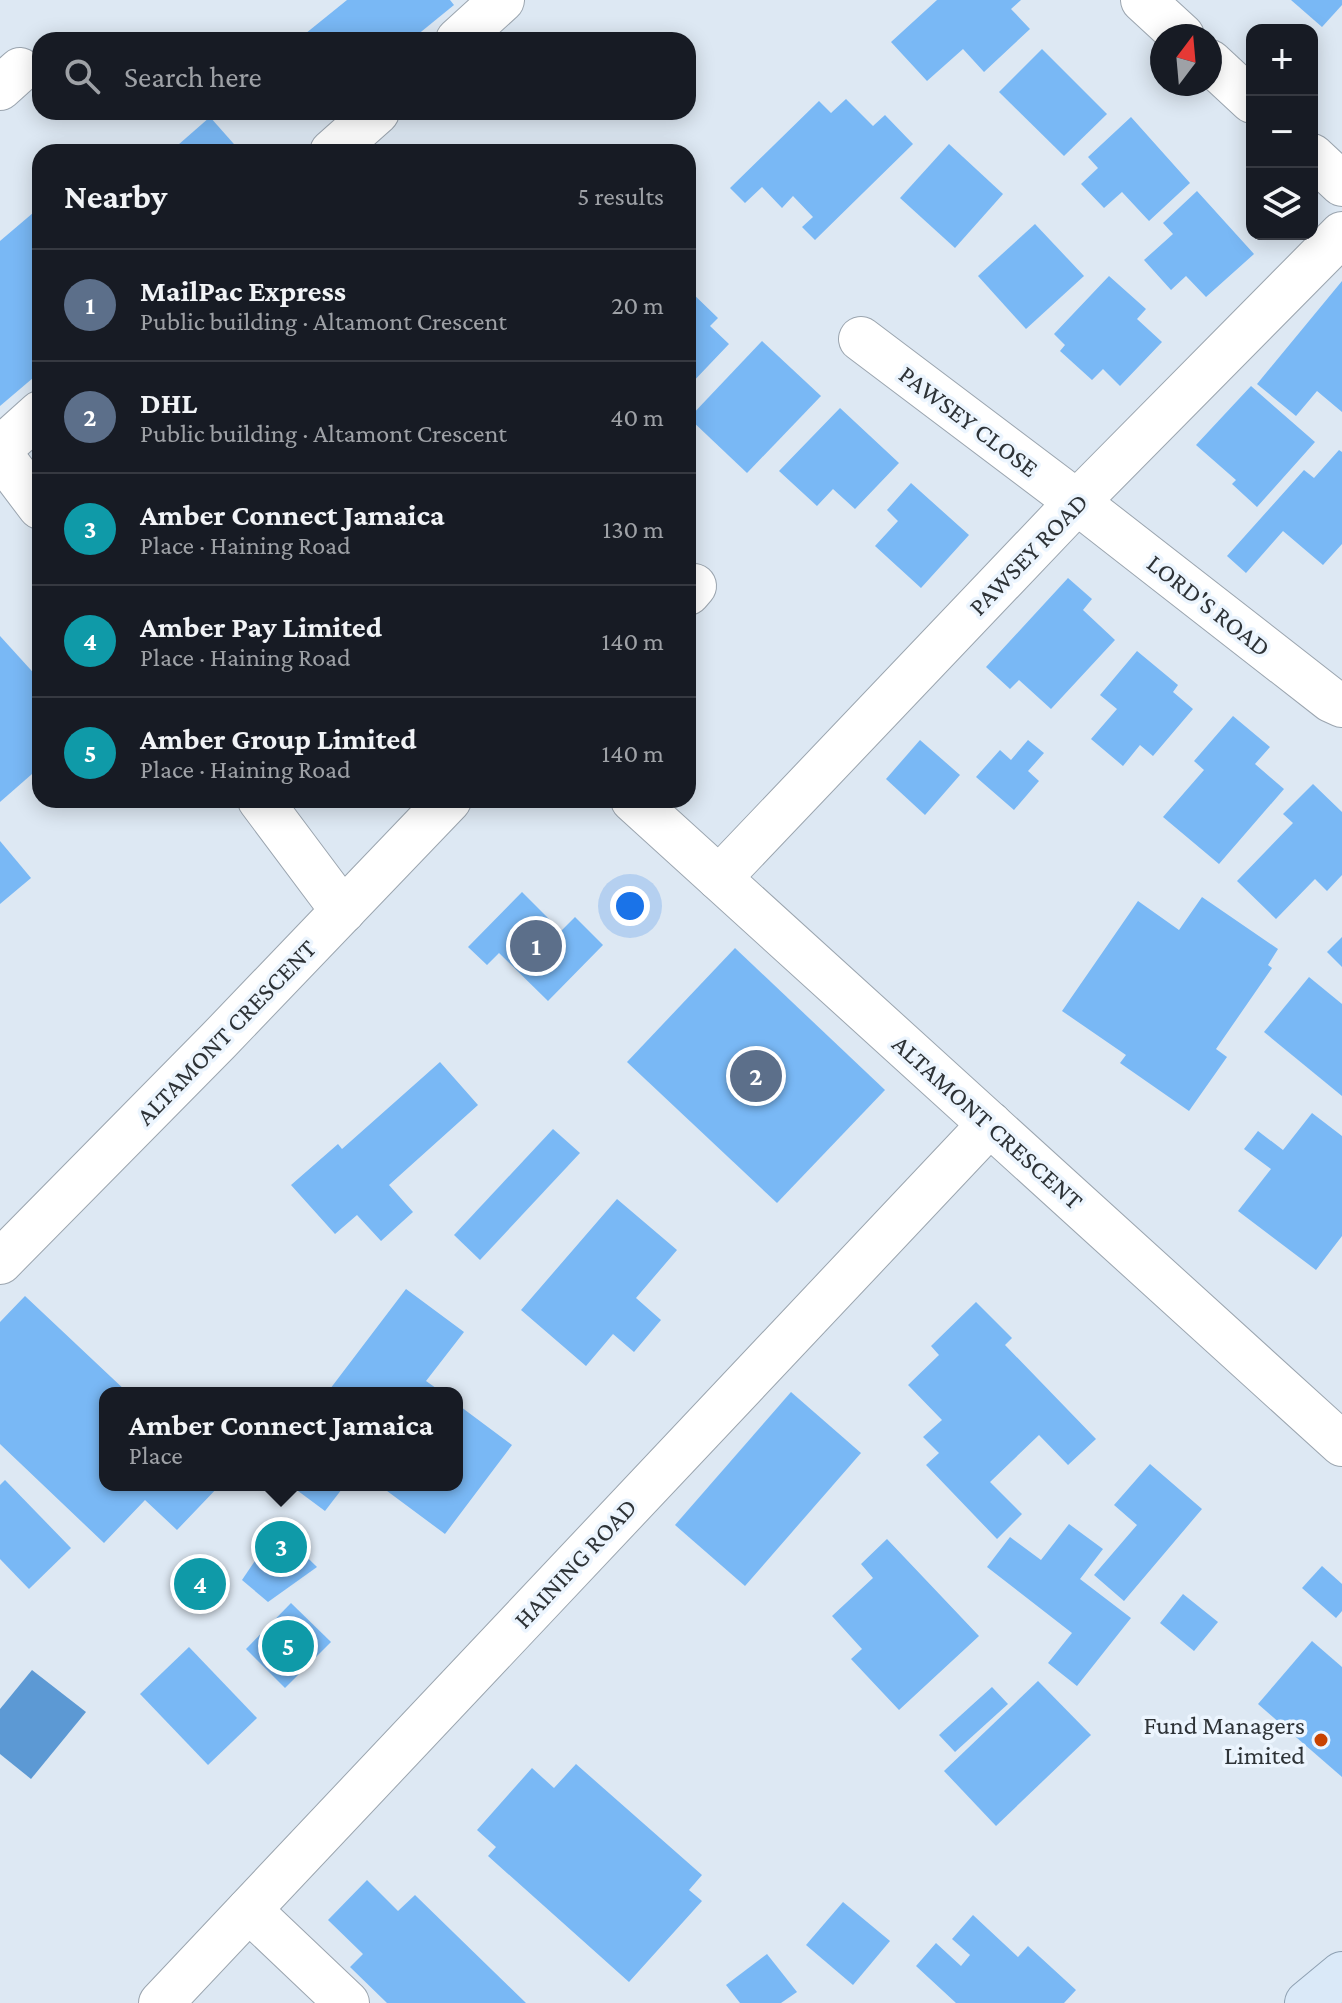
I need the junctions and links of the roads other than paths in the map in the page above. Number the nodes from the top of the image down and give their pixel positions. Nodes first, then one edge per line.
1 (502, 0) edge
2 (1143, 0) edge
3 (1169, 24) edge
4 (467, 32) edge
5 (1222, 73) edge
6 (1247, 96) edge
7 (368, 120) edge
8 (341, 144) edge
9 (1318, 162) edge
10 (1342, 184) edge
11 (1342, 234) edge
12 (861, 339) dead end
13 (32, 421) edge
14 (0, 451) edge
15 (32, 496) edge
16 (1077, 502) junction
17 (1342, 705) edge
18 (266, 808) edge
19 (441, 808) edge
20 (642, 808) edge
21 (719, 878) junction
22 (343, 911) junction
23 (990, 1124) junction
24 (0, 1262) edge
25 (1342, 1444) edge
26 (249, 1910) junction
27 (1342, 1974) edge
28 (161, 2003) edge
29 (347, 2003) edge
30 (1307, 2003) edge

1 - 4 street
2 - 3 street
5 - 6 street
7 - 8 street
9 - 10 street
11 - 16 street, PAWSEY ROAD
12 - 16 street, PAWSEY CLOSE
13 - 14 street
14 - 15 street
16 - 17 street, LORD'S ROAD
16 - 21 street, PAWSEY ROAD
18 - 22 street
19 - 22 street, ALTAMONT CRESCENT
20 - 21 street, ALTAMONT CRESCENT
21 - 23 street, ALTAMONT CRESCENT
22 - 24 street, ALTAMONT CRESCENT
23 - 25 street, ALTAMONT CRESCENT
23 - 26 street, HAINING ROAD
26 - 28 street, HAINING ROAD
26 - 29 street
27 - 30 main road

